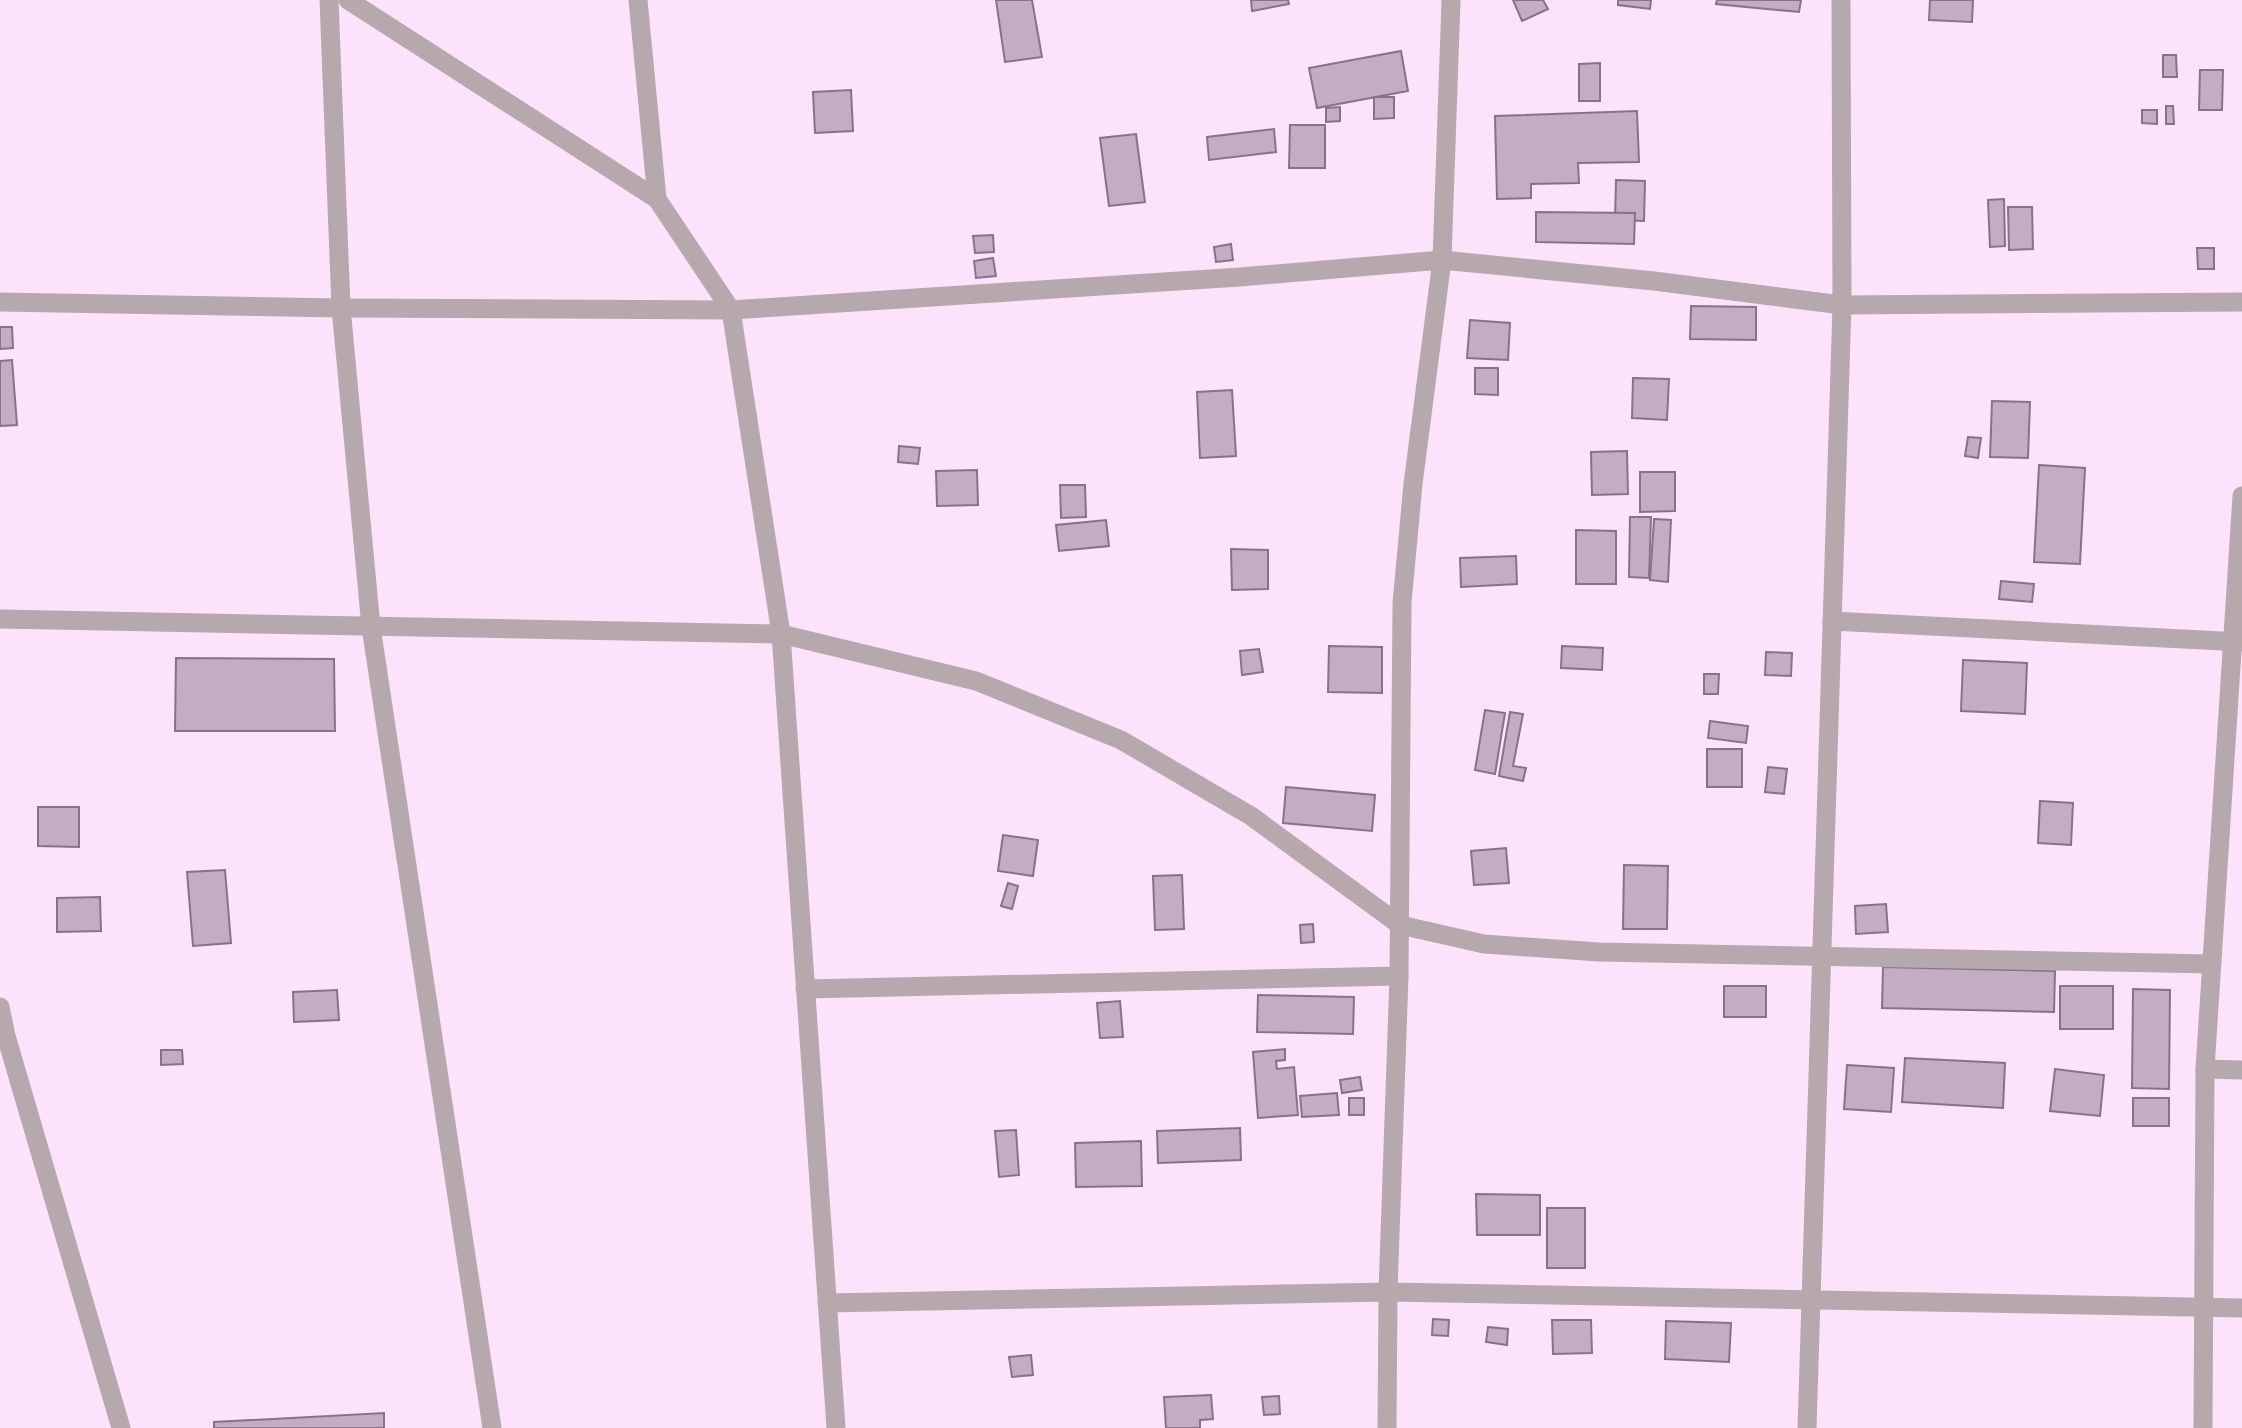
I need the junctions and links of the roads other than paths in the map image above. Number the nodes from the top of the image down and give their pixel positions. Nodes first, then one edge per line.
1 (329, 0) edge
2 (348, 0) edge
3 (638, 0) edge
4 (1451, 0) edge
5 (1841, 0) edge
6 (657, 199) junction
7 (1442, 260) junction
8 (0, 302) edge
9 (2242, 302) edge
10 (1842, 305) junction
11 (341, 308) junction
12 (732, 310) junction
13 (2242, 496) edge
14 (0, 619) edge
15 (1832, 621) junction
16 (370, 627) junction
17 (781, 634) junction
18 (2237, 642) edge
19 (1400, 925) junction
20 (1822, 958) junction
21 (2212, 964) junction
22 (1399, 976) junction
23 (805, 989) junction
24 (0, 1007) edge
25 (2205, 1069) junction
26 (2242, 1070) edge
27 (1388, 1292) junction
28 (1811, 1299) junction
29 (827, 1303) junction
30 (2203, 1308) junction
31 (2242, 1308) edge
32 (121, 1428) edge
33 (492, 1428) edge
34 (836, 1428) edge
35 (1387, 1428) edge
36 (1807, 1428) edge
37 (2203, 1428) edge

1 - 11 street
2 - 6 street
3 - 6 street
4 - 7 street
5 - 10 street
6 - 12 street
7 - 10 street
7 - 12 street
7 - 19 street
8 - 11 street
9 - 10 street
10 - 15 street
11 - 12 street
11 - 16 street
12 - 17 street
13 - 18 street
14 - 16 street
15 - 18 street
15 - 20 street
16 - 17 street
16 - 33 street
17 - 19 street
17 - 23 street
18 - 21 street
19 - 20 street
19 - 22 street
20 - 21 street
20 - 28 street
21 - 25 street
22 - 23 street
22 - 27 street
23 - 29 street
24 - 32 street
25 - 26 street
25 - 30 street
27 - 28 street
27 - 29 street
27 - 35 street
28 - 30 street
28 - 36 street
29 - 34 street
30 - 31 street
30 - 37 street

